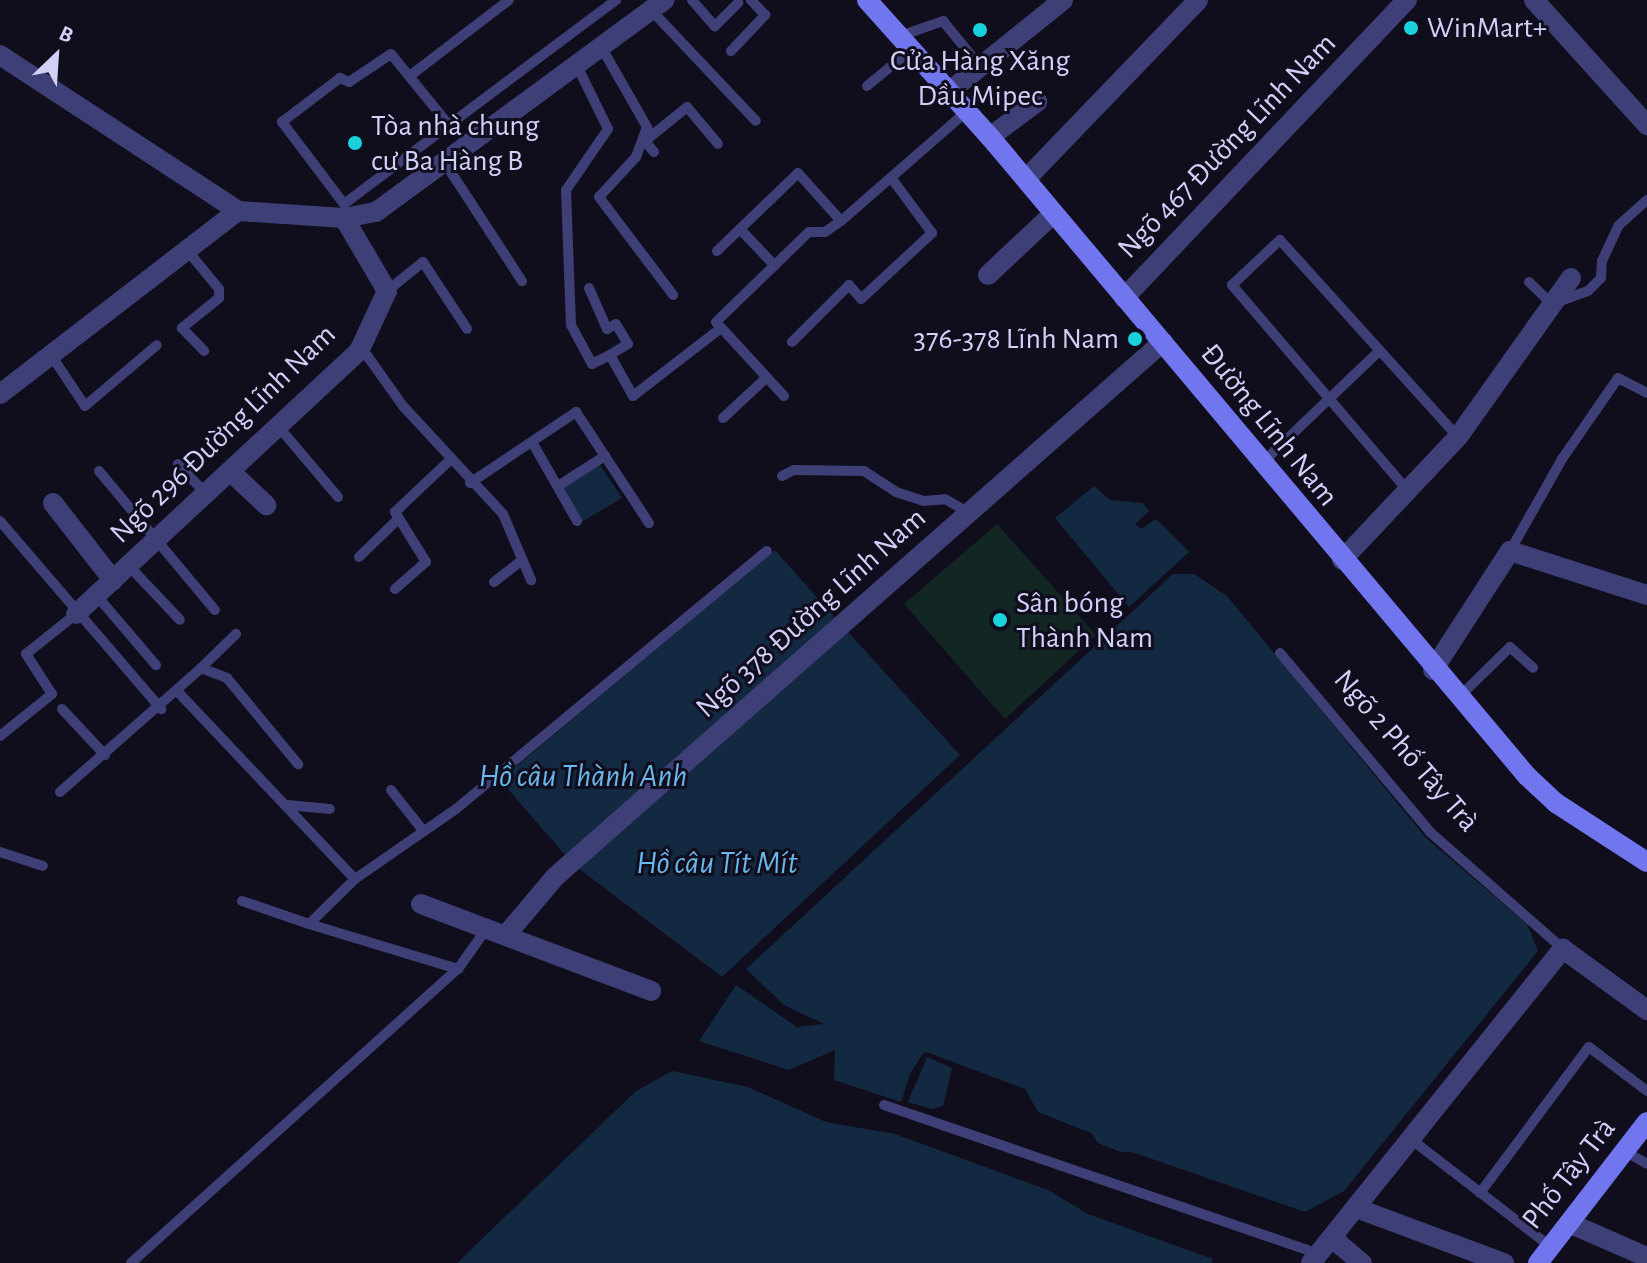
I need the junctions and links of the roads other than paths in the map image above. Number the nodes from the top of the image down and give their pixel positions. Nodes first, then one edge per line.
1 (509, 0) edge
2 (692, 0) edge
3 (751, 0) edge
4 (867, 0) edge
5 (1063, 0) edge
6 (1198, 0) edge
7 (1407, 0) edge
8 (1534, 0) edge
9 (609, 2) edge
10 (738, 3) dead end
11 (658, 5) edge
12 (906, 43) junction
13 (603, 50) junction
14 (731, 51) dead end
15 (0, 55) edge
16 (578, 68) junction
17 (411, 75) junction
18 (867, 86) dead end
19 (947, 88) junction
20 (1037, 102) dead end
21 (967, 111) junction
22 (756, 121) dead end
23 (449, 125) junction
24 (1647, 125) edge
25 (990, 137) junction
26 (645, 141) junction
27 (718, 144) dead end
28 (654, 152) dead end
29 (445, 163) junction
30 (892, 179) junction
31 (1026, 179) junction
32 (1647, 200) edge
33 (238, 211) junction
34 (1053, 214) junction
35 (344, 218) junction
36 (841, 221) junction
37 (740, 229) junction
38 (187, 250) junction
39 (717, 251) dead end
40 (774, 265) junction
41 (988, 275) dead end
42 (1571, 278) dead end
43 (522, 281) dead end
44 (1529, 282) dead end
45 (589, 288) dead end
46 (387, 291) junction
47 (673, 295) dead end
48 (1124, 298) junction
49 (1552, 304) junction
50 (721, 328) junction
51 (467, 329) dead end
52 (792, 342) dead end
53 (1163, 342) junction
54 (157, 345) dead end
55 (361, 347) junction
56 (204, 351) dead end
57 (1378, 352) junction
58 (51, 355) junction
59 (610, 355) junction
60 (765, 379) junction
61 (1647, 393) edge
62 (0, 394) edge
63 (784, 396) dead end
64 (1329, 399) junction
65 (723, 418) dead end
66 (278, 426) junction
67 (1458, 437) junction
68 (532, 442) junction
69 (605, 456) junction
70 (451, 459) junction
71 (1263, 462) junction
72 (178, 464) dead end
73 (99, 471) dead end
74 (230, 471) junction
75 (782, 476) dead end
76 (470, 483) junction
77 (558, 486) junction
78 (1408, 491) junction
79 (206, 494) junction
80 (338, 497) dead end
81 (53, 503) dead end
82 (266, 505) dead end
83 (969, 513) junction
84 (397, 520) junction
85 (0, 521) edge
86 (577, 521) dead end
87 (649, 523) dead end
88 (154, 542) junction
89 (767, 551) dead end
90 (1510, 551) junction
91 (359, 557) dead end
92 (1342, 560) junction
93 (521, 561) junction
94 (121, 573) junction
95 (531, 580) dead end
96 (494, 582) dead end
97 (395, 589) dead end
98 (1647, 595) edge
99 (101, 601) junction
100 (215, 610) dead end
101 (76, 614) junction
102 (180, 620) dead end
103 (236, 634) dead end
104 (1280, 653) dead end
105 (158, 663) dead end
106 (201, 668) junction
107 (1533, 668) dead end
108 (1433, 670) junction
109 (178, 692) junction
110 (1459, 697) junction
111 (62, 709) dead end
112 (161, 709) junction
113 (0, 736) edge
114 (105, 755) junction
115 (298, 764) dead end
116 (391, 790) dead end
117 (60, 792) dead end
118 (288, 805) junction
119 (330, 809) dead end
120 (421, 828) junction
121 (0, 852) edge
122 (1647, 862) edge
123 (43, 866) dead end
124 (355, 879) junction
125 (242, 901) dead end
126 (421, 904) dead end
127 (309, 924) junction
128 (497, 931) junction
129 (1563, 949) junction
130 (458, 969) junction
131 (651, 991) dead end
132 (1647, 1010) edge
133 (1647, 1091) edge
134 (884, 1105) dead end
135 (1647, 1122) edge
136 (1412, 1140) junction
137 (1624, 1151) junction
138 (1647, 1164) edge
139 (1480, 1193) junction
140 (1356, 1208) junction
141 (1569, 1223) junction
142 (1332, 1238) junction
143 (1544, 1255) edge
144 (1647, 1257) edge
145 (1314, 1258) edge
146 (131, 1263) edge
147 (1362, 1263) edge
148 (1504, 1263) edge

1 - 17 lane
2 - 10 lane
3 - 14 lane
4 - 12 main road, Đường Lĩnh Nam
5 - 19 street
6 - 31 street
7 - 48 street, Ngõ 467 Đường Lĩnh Nam
8 - 24 street
9 - 23 lane
11 - 13 street
11 - 22 lane
12 - 18 lane
12 - 19 main road, Đường Lĩnh Nam
12 - 19 lane
13 - 16 street
13 - 26 lane
15 - 33 street
16 - 29 street
16 - 59 lane
17 - 23 lane
17 - 23 lane
19 - 21 main road, Đường Lĩnh Nam
20 - 25 street
21 - 25 main road, Đường Lĩnh Nam
21 - 30 lane
25 - 31 main road, Đường Lĩnh Nam
26 - 27 lane
26 - 28 lane
26 - 47 lane
29 - 35 street
29 - 43 lane
30 - 36 lane
30 - 52 lane
31 - 34 main road, Đường Lĩnh Nam
32 - 49 lane
33 - 35 street
33 - 38 street
34 - 41 street
34 - 48 main road, Đường Lĩnh Nam
35 - 46 street
36 - 37 lane
36 - 40 lane
37 - 39 lane
37 - 40 lane
38 - 56 lane
38 - 58 street
40 - 50 lane
42 - 49 street
44 - 49 lane
45 - 59 lane
46 - 51 lane
46 - 55 street, Ngõ 296 Đường Lĩnh Nam
48 - 53 main road, Đường Lĩnh Nam
49 - 67 street
50 - 59 lane
50 - 60 lane
53 - 71 main road, Đường Lĩnh Nam
53 - 83 street, Ngõ 378 Đường Lĩnh Nam
54 - 58 lane
55 - 66 street, Ngõ 296 Đường Lĩnh Nam
55 - 70 lane
57 - 64 lane
57 - 64 lane
57 - 67 lane
58 - 62 street
60 - 63 lane
60 - 65 lane
61 - 90 lane
64 - 71 lane
64 - 78 lane
66 - 74 street, Ngõ 296 Đường Lĩnh Nam
66 - 80 lane
67 - 78 street
68 - 69 lane
68 - 76 lane
68 - 77 lane
69 - 77 lane
69 - 87 lane
70 - 76 lane
70 - 84 lane
71 - 92 main road, Đường Lĩnh Nam
72 - 79 lane
73 - 88 lane
74 - 79 street, Ngõ 296 Đường Lĩnh Nam
74 - 82 street
75 - 83 lane
76 - 93 lane
77 - 86 lane
78 - 92 street
79 - 88 street, Ngõ 296 Đường Lĩnh Nam
81 - 94 street
83 - 128 street, Ngõ 378 Đường Lĩnh Nam
84 - 91 lane
84 - 97 lane
85 - 101 lane
88 - 94 street, Ngõ 296 Đường Lĩnh Nam
88 - 100 lane
89 - 120 lane
90 - 98 street
90 - 108 street
92 - 108 main road, Đường Lĩnh Nam
93 - 95 lane
93 - 96 lane
94 - 99 street, Ngõ 296 Đường Lĩnh Nam
94 - 102 lane
99 - 101 street, Ngõ 296 Đường Lĩnh Nam
99 - 105 lane
101 - 112 lane
101 - 113 lane, Ngõ 296 Đường Lĩnh Nam
103 - 106 lane
104 - 129 lane, Ngõ 2 Phố Tây Trà
106 - 109 lane
106 - 115 lane
107 - 110 lane
108 - 110 main road, Đường Lĩnh Nam
109 - 112 lane
109 - 118 lane
110 - 122 main road, Đường Lĩnh Nam
111 - 114 lane
112 - 114 lane
114 - 117 lane
116 - 120 lane
118 - 119 lane
118 - 124 lane
120 - 124 lane
121 - 123 lane
124 - 127 lane
125 - 127 lane
126 - 128 street
127 - 130 lane
128 - 130 lane, Ngõ 378 Đường Lĩnh Nam
128 - 131 street
129 - 132 street, Ngõ 2 Phố Tây Trà
129 - 136 street
130 - 146 lane, Ngõ 378 Đường Lĩnh Nam
133 - 139 lane
134 - 145 lane
135 - 137 main road, Phố Tây Trà
136 - 139 lane
136 - 140 street
137 - 138 lane
137 - 141 main road, Phố Tây Trà
139 - 143 lane
140 - 142 street
140 - 148 street
141 - 143 main road, Phố Tây Trà
141 - 144 street
142 - 145 street
142 - 147 street

